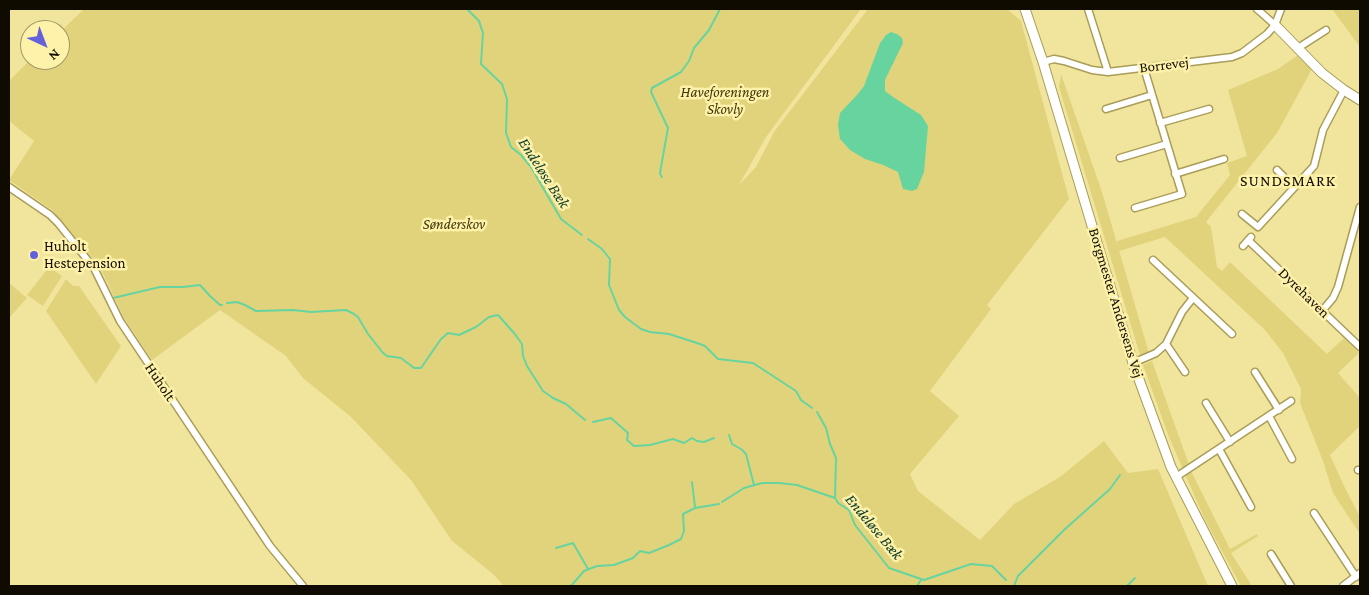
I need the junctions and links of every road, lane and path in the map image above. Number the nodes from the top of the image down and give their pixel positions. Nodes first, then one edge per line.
1 (1025, 9) edge
2 (1088, 9) edge
3 (1257, 9) edge
4 (1281, 9) edge
5 (1275, 25) junction
6 (1326, 30) dead end
7 (1298, 48) junction
8 (1043, 62) junction
9 (1144, 68) junction
10 (1108, 72) junction
11 (1344, 90) junction
12 (1152, 95) junction
13 (1360, 100) edge
14 (1106, 108) dead end
15 (1209, 108) dead end
16 (1160, 123) junction
17 (1166, 144) junction
18 (1120, 158) dead end
19 (1224, 159) dead end
20 (1277, 170) dead end
21 (1175, 174) junction
22 (9, 187) edge
23 (1294, 187) junction
24 (1360, 206) edge
25 (1135, 208) dead end
26 (1242, 214) dead end
27 (1243, 246) dead end
28 (1152, 260) dead end
29 (1193, 298) junction
30 (1322, 311) junction
31 (1232, 334) dead end
32 (1166, 344) junction
33 (1360, 346) edge
34 (1133, 363) junction
35 (1185, 372) dead end
36 (1255, 372) dead end
37 (1292, 401) dead end
38 (1206, 403) dead end
39 (1279, 410) junction
40 (1269, 416) junction
41 (1230, 442) junction
42 (1220, 448) junction
43 (1292, 459) dead end
44 (1176, 477) junction
45 (1251, 507) dead end
46 (1314, 514) dead end
47 (1271, 554) dead end
48 (1358, 575) edge
49 (303, 586) edge
50 (1232, 586) edge
51 (1291, 586) edge
52 (1343, 586) edge

1 - 8 street, Borgmester Andersens Vej
2 - 10 street
3 - 5 street
4 - 5 street, Borrevej
5 - 7 street
5 - 9 street, Borrevej
6 - 7 street
7 - 11 street
8 - 10 street, Borrevej
8 - 34 street, Borgmester Andersens Vej
9 - 10 street, Borrevej
9 - 12 street
11 - 13 street
11 - 23 street
12 - 14 street
12 - 16 street
15 - 16 street
16 - 17 street
17 - 18 street
17 - 21 street
19 - 21 street
20 - 23 street
21 - 25 street
22 - 49 street, Huholt
23 - 26 street
24 - 30 street
27 - 30 street, Dyrehaven
28 - 29 street
29 - 31 street
29 - 32 street
30 - 33 street, Dyrehaven
32 - 34 street
32 - 35 street
34 - 44 street, Borgmester Andersens Vej
36 - 39 street
37 - 39 street
38 - 41 street
39 - 40 street
40 - 41 street
40 - 43 street
41 - 42 street
42 - 44 street
42 - 45 street
44 - 50 street, Borgmester Andersens Vej
46 - 48 street
47 - 51 street
48 - 52 street

